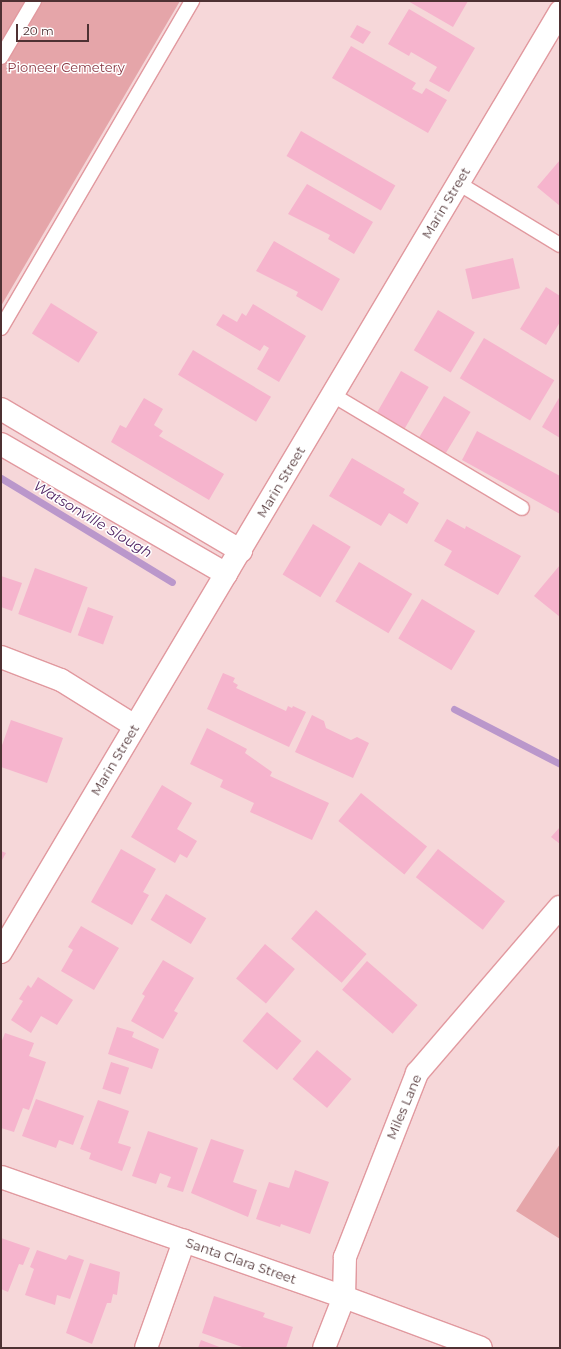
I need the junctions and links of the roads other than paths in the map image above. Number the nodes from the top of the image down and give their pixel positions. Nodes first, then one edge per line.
1 (192, 1) edge
2 (32, 2) edge
3 (560, 12) edge
4 (1, 56) edge
5 (458, 183) junction
6 (560, 245) edge
7 (1, 328) edge
8 (333, 395) junction
9 (1, 409) edge
10 (1, 444) edge
11 (522, 508) dead end
12 (241, 551) junction
13 (226, 574) junction
14 (1, 657) edge
15 (135, 726) junction
16 (560, 907) edge
17 (1, 952) edge
18 (1, 1177) edge
19 (184, 1241) junction
20 (344, 1297) junction
21 (146, 1348) edge
22 (324, 1348) edge
23 (481, 1348) edge

1 - 7 lane
2 - 4 lane
3 - 5 street, Marin Street
5 - 6 lane
5 - 8 street, Marin Street
8 - 11 lane
8 - 12 street, Marin Street
9 - 12 street
10 - 13 street
12 - 13 street, Marin Street
13 - 15 street, Marin Street
14 - 15 street
15 - 17 street, Marin Street
16 - 20 street, Miles Lane
18 - 19 street, Santa Clara Street
19 - 20 street, Santa Clara Street
19 - 21 street
20 - 22 street, Miles Lane
20 - 23 street, Santa Clara Street

